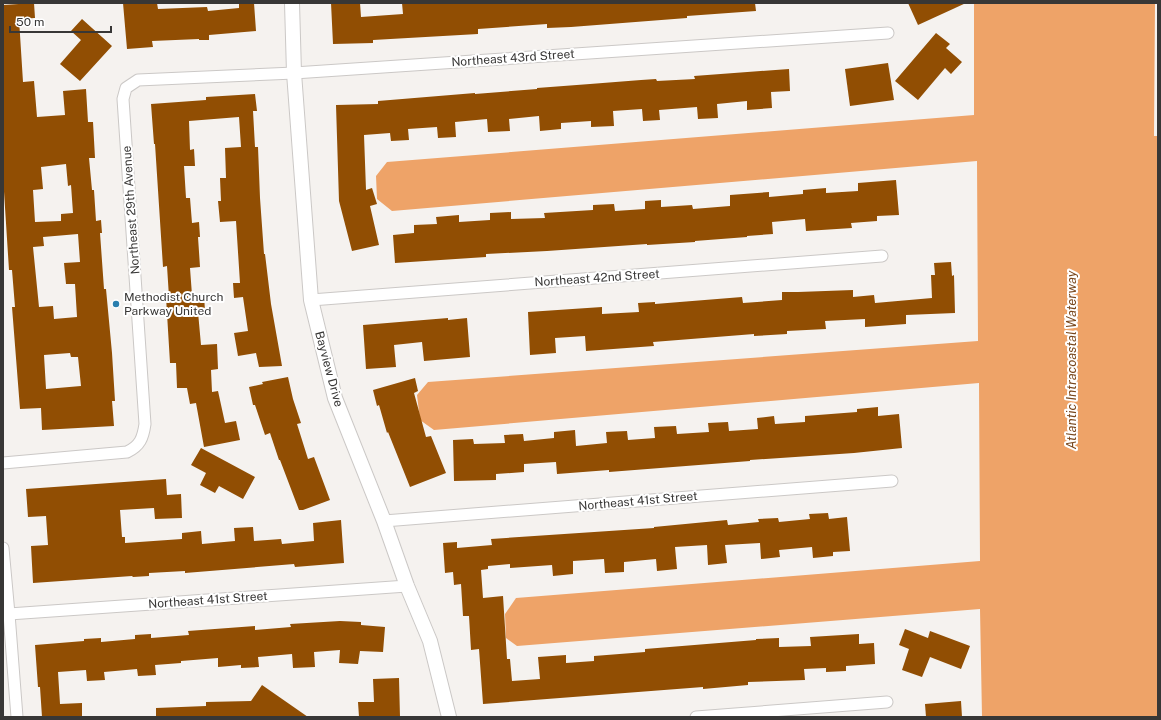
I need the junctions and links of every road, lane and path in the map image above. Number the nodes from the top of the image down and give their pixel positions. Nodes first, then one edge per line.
1 (292, 3) edge
2 (888, 33) dead end
3 (294, 73) junction
4 (138, 80) joint
5 (882, 256) dead end
6 (311, 300) junction
7 (3, 463) edge
8 (892, 481) dead end
9 (384, 522) junction
10 (3, 548) edge
11 (408, 586) junction
12 (10, 614) junction
13 (886, 702) dead end
14 (17, 717) edge
15 (449, 717) edge
16 (696, 717) edge

1 - 3 street, Bayview Drive
2 - 3 street, Northeast 43rd Street
3 - 4 street, Northeast 43rd Street
3 - 6 street, Bayview Drive
4 - 7 street, Northeast 29th Avenue
5 - 6 street, Northeast 42nd Street
6 - 9 street, Bayview Drive
8 - 9 street, Northeast 41st Street
9 - 11 street, Bayview Drive
10 - 12 street
11 - 12 street, Northeast 41st Street
11 - 15 street, Bayview Drive
12 - 14 street
13 - 16 street

